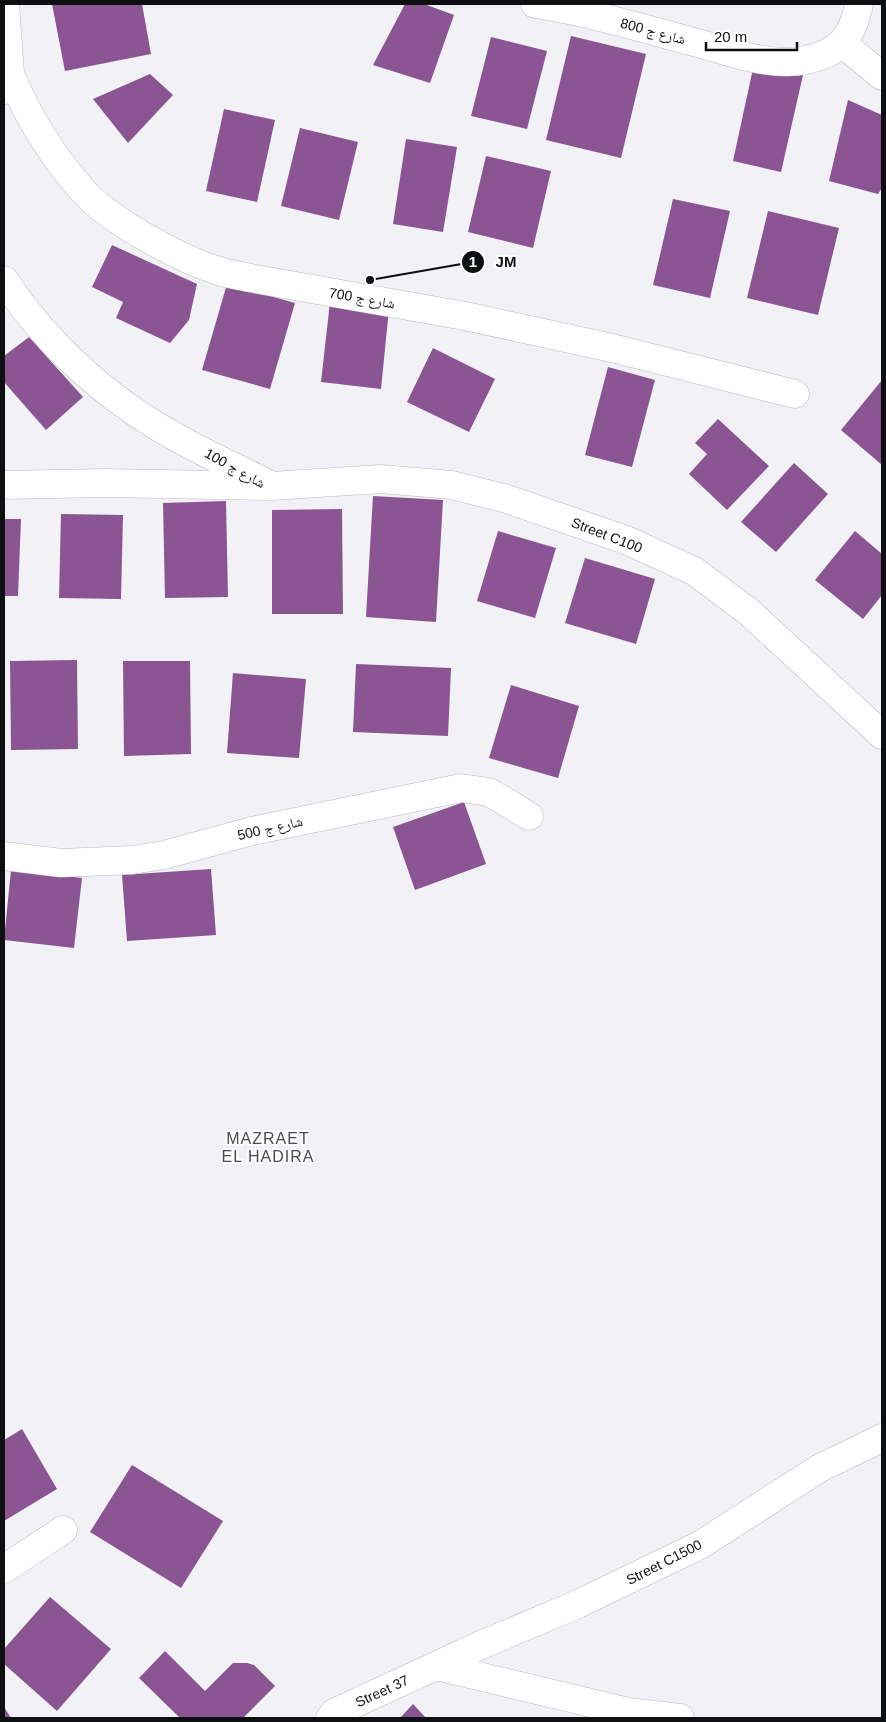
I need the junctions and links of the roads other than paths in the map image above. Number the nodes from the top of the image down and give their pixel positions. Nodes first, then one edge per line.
1 (5, 4) edge
2 (535, 4) edge
3 (859, 4) edge
4 (571, 6) edge
5 (843, 44) junction
6 (882, 76) edge
7 (7, 83) edge
8 (4, 280) edge
9 (795, 394) dead end
10 (4, 485) edge
11 (271, 486) junction
12 (882, 735) edge
13 (529, 816) dead end
14 (4, 856) edge
15 (882, 1438) edge
16 (63, 1530) dead end
17 (4, 1569) edge
18 (436, 1666) junction
19 (330, 1718) edge
20 (680, 1718) edge

1 - 7 street
2 - 4 street, شارع ج 800
3 - 5 street
4 - 5 street, شارع ج 800
5 - 6 street
7 - 9 street, شارع ج 700
8 - 11 street, شارع ج 100
10 - 11 street, شارع ج 100
11 - 12 street, Street C100
13 - 14 street, شارع ج 500
15 - 18 street, Street C1500
16 - 17 street
18 - 19 street, Street 37
18 - 20 street

